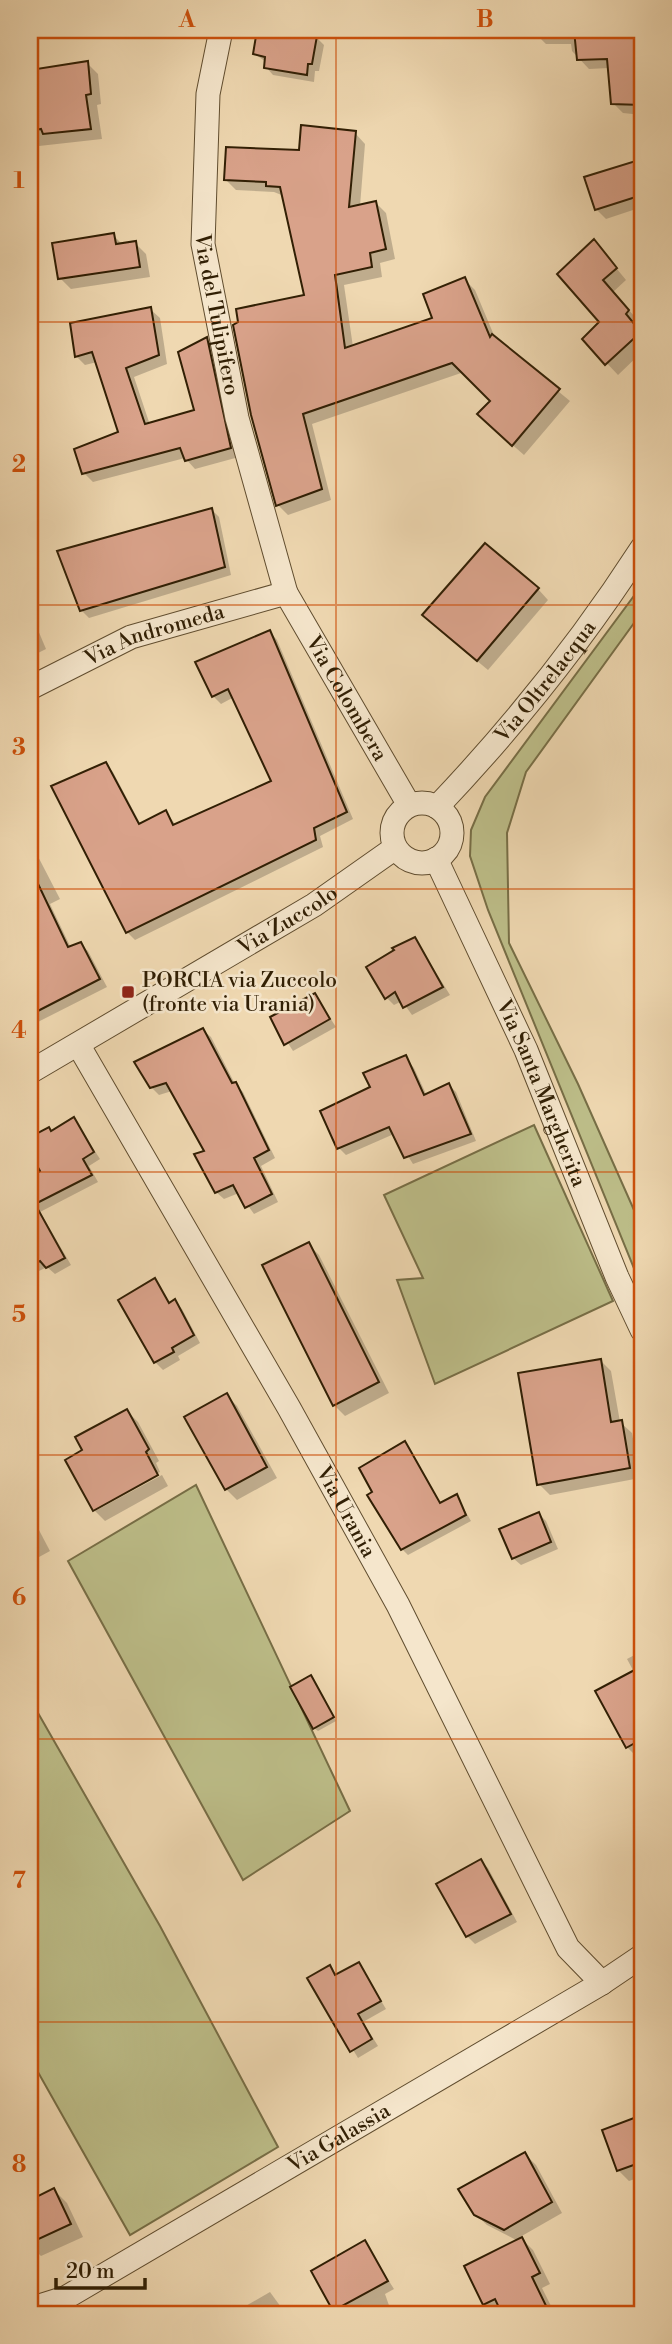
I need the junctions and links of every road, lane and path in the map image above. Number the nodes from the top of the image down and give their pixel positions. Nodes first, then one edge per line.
1 (221, 30) edge
2 (642, 548) edge
3 (286, 593) junction
4 (30, 688) edge
5 (409, 805) junction
6 (437, 807) junction
7 (396, 848) junction
8 (436, 859) junction
9 (79, 1046) junction
10 (30, 1072) edge
11 (642, 1330) edge
12 (642, 1956) edge
13 (602, 1983) junction
14 (30, 2309) edge

1 - 3 street, Via del Tulipifero
2 - 6 street, Via Oltrelacqua
3 - 4 street, Via Andromeda
3 - 5 street, Via Colombera
5 - 6 street
5 - 7 street
6 - 8 street
7 - 8 street
7 - 9 street, Via Zuccolo
8 - 11 street, Via Santa Margherita
9 - 10 street, Via Zuccolo
9 - 13 street, Via Urania
12 - 13 street, Via Galassia
13 - 14 street, Via Galassia

